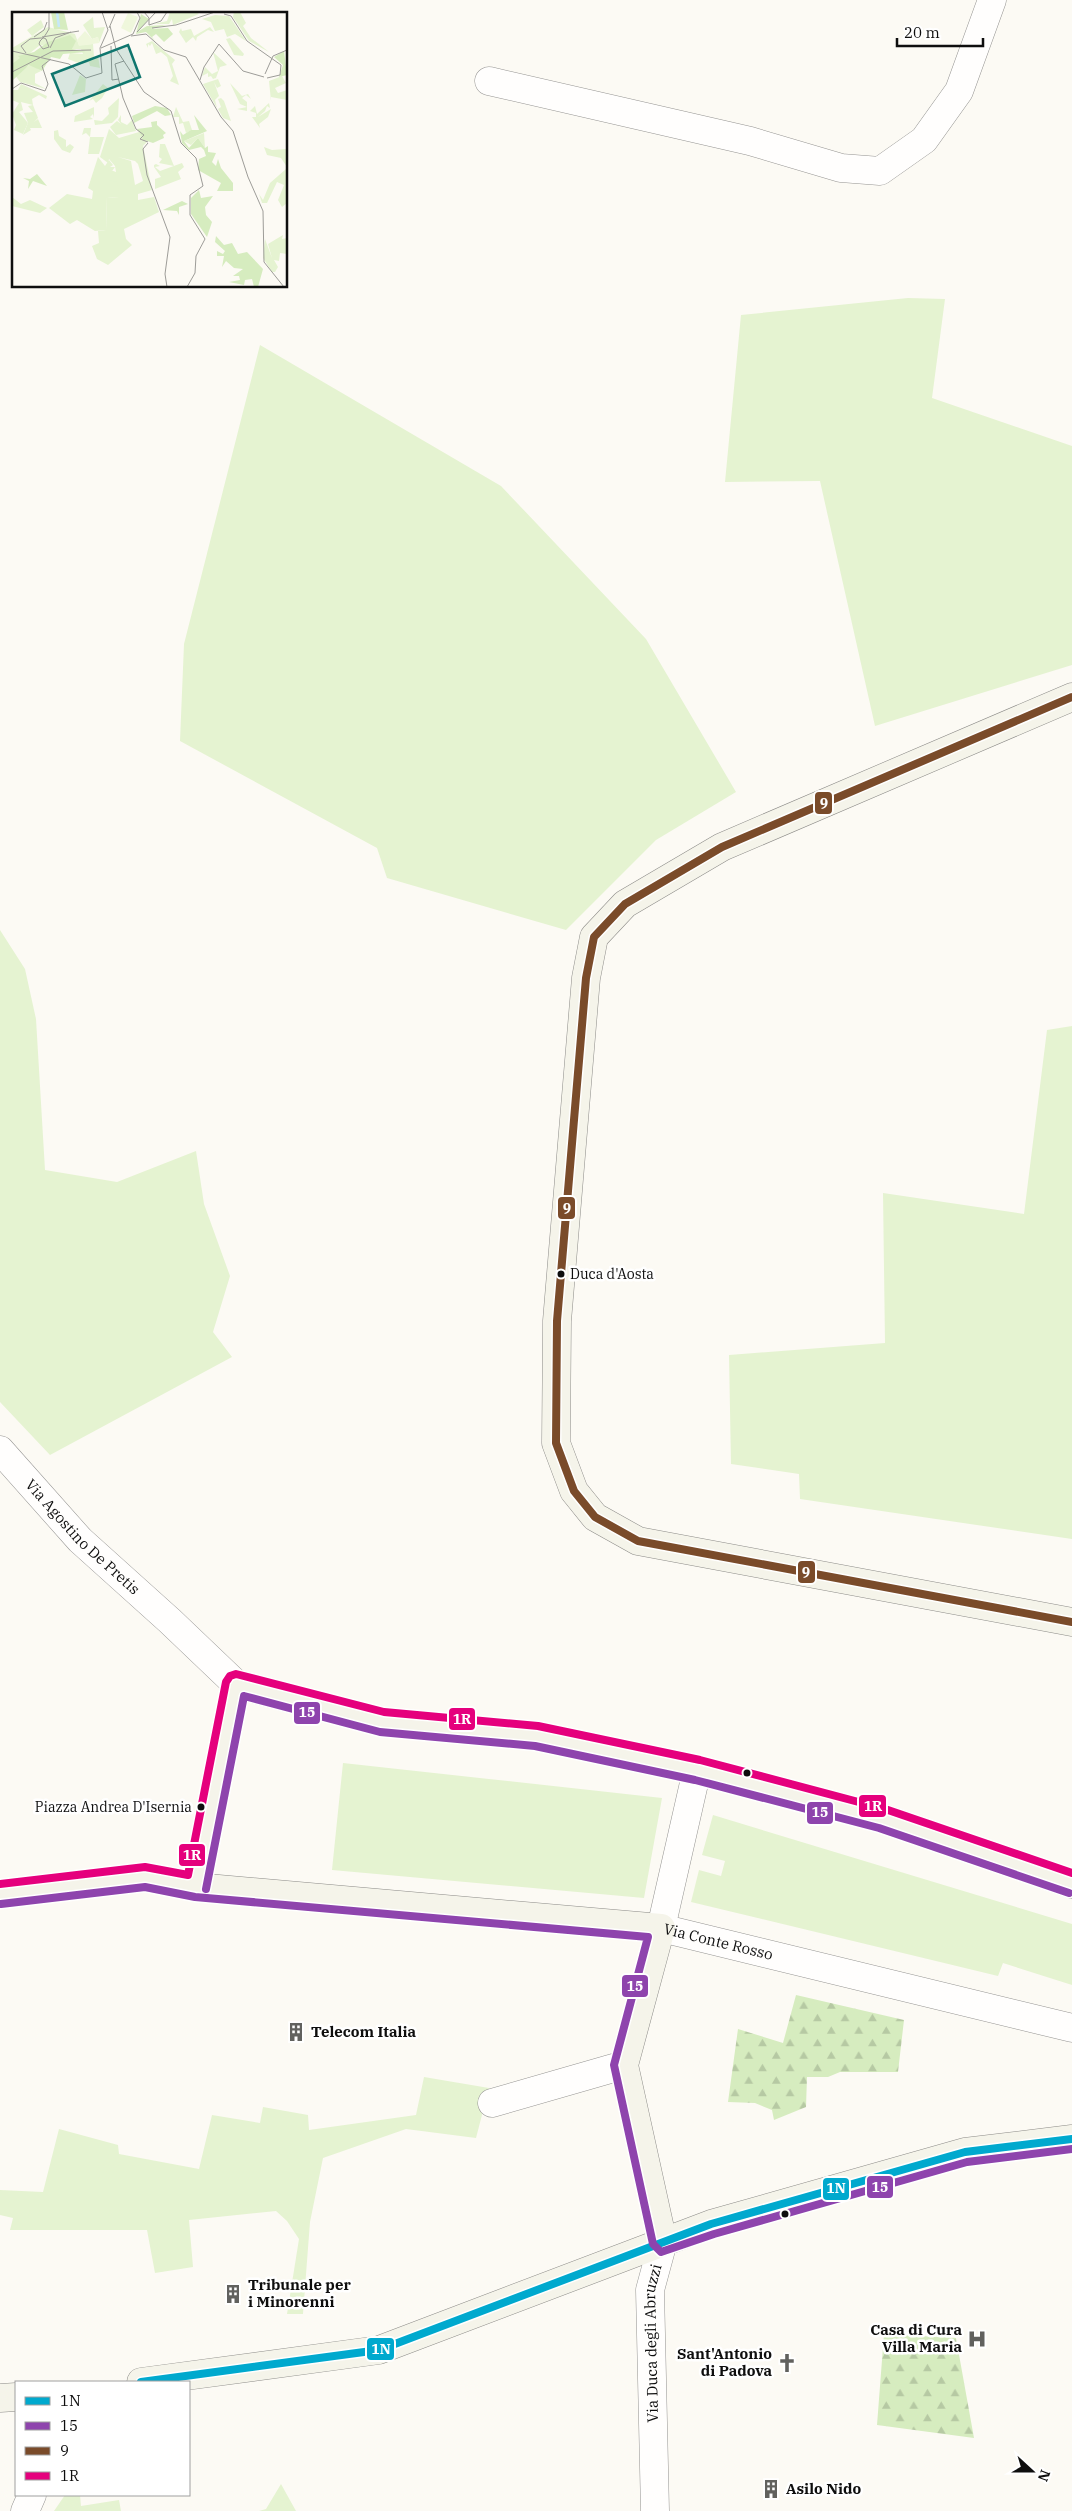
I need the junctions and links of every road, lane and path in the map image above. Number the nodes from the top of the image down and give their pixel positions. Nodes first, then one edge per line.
1 (992, 0) edge
2 (489, 81) dead end
3 (1072, 697) edge
4 (0, 1450) edge
5 (1072, 1622) edge
6 (236, 1684) junction
7 (697, 1770) junction
8 (1072, 1884) edge
9 (196, 1887) junction
10 (0, 1894) edge
11 (661, 1928) junction
12 (1072, 2028) edge
13 (624, 2065) junction
14 (492, 2103) dead end
15 (1072, 2139) edge
16 (663, 2242) junction
17 (148, 2381) edge
18 (15, 2397) edge
19 (0, 2398) edge
20 (32, 2496) edge
21 (25, 2511) edge
22 (655, 2511) edge

1 - 2 street
3 - 5 street
4 - 6 street, Via Agostino De Pretis
6 - 7 street
6 - 9 street
7 - 8 street
7 - 11 street, Via Duca degli Abruzzi
9 - 10 street, Via Conte Rosso
9 - 11 street, Via Conte Rosso
11 - 12 street, Via Conte Rosso
11 - 13 street, Via Duca degli Abruzzi
13 - 14 street
13 - 16 street, Via Duca degli Abruzzi
15 - 16 street
16 - 17 street
16 - 22 street, Via Duca degli Abruzzi
18 - 19 street
20 - 21 street

